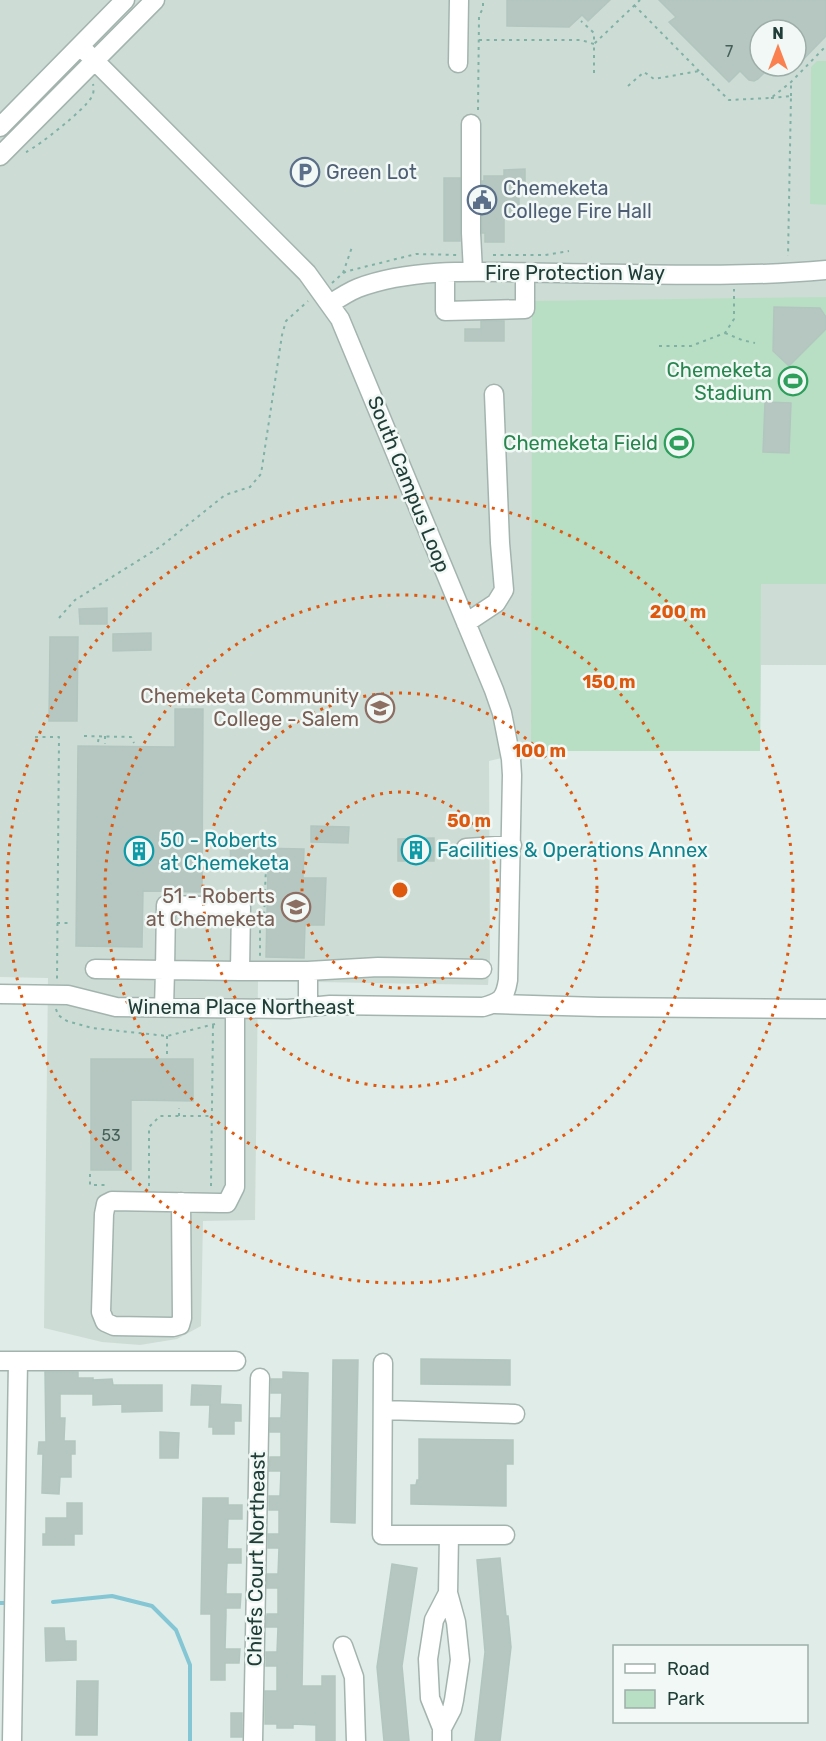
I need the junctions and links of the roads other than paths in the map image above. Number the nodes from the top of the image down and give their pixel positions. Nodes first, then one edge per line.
1 (125, 0) edge
2 (155, 0) edge
3 (459, 0) edge
4 (80, 46) junction
5 (94, 60) junction
6 (458, 63) dead end
7 (475, 119) road end
8 (0, 127) edge
9 (0, 156) edge
10 (826, 270) edge
11 (473, 272) junction
12 (445, 273) junction
13 (525, 273) junction
14 (326, 298) junction
15 (494, 394) dead end
16 (466, 623) junction
17 (512, 845) junction
18 (466, 848) dead end
19 (95, 969) dead end
20 (482, 969) dead end
21 (165, 970) junction
22 (240, 971) junction
23 (308, 971) junction
24 (0, 994) edge
25 (308, 1006) junction
26 (489, 1006) junction
27 (164, 1008) junction
28 (235, 1009) junction
29 (826, 1009) edge
30 (182, 1202) junction
31 (9, 1361) edge
32 (236, 1361) dead end
33 (383, 1363) dead end
34 (260, 1378) dead end
35 (383, 1410) junction
36 (515, 1414) dead end
37 (449, 1535) junction
38 (505, 1535) dead end
39 (448, 1593) junction
40 (343, 1646) dead end
41 (442, 1734) edge
42 (12, 1741) edge
43 (253, 1741) edge
44 (356, 1741) edge

1 - 4 street
2 - 5 street
3 - 6 street
4 - 5 street, South Campus Loop
4 - 8 street
5 - 9 street
5 - 14 street, South Campus Loop
7 - 11 street
10 - 13 street, Fire Protection Way
11 - 12 street, Fire Protection Way
11 - 13 street, Fire Protection Way
12 - 13 street
12 - 14 street, Fire Protection Way
14 - 16 street, South Campus Loop
15 - 16 street
16 - 17 street, South Campus Loop
17 - 18 street
17 - 26 street, South Campus Loop
19 - 21 street
20 - 23 street
21 - 22 street
21 - 22 street
21 - 27 street
22 - 23 street
23 - 25 street
24 - 27 street, Winema Place Northeast
25 - 26 street, Winema Place Northeast
25 - 28 street, Winema Place Northeast
26 - 29 street, Winema Place Northeast
27 - 28 street, Winema Place Northeast
28 - 30 street
30 - 30 street
31 - 32 street
31 - 42 street
33 - 35 street
34 - 43 street, Chiefs Court Northeast
35 - 36 street
35 - 37 street
37 - 38 street
37 - 39 street
39 - 41 street
39 - 41 street
40 - 44 street

